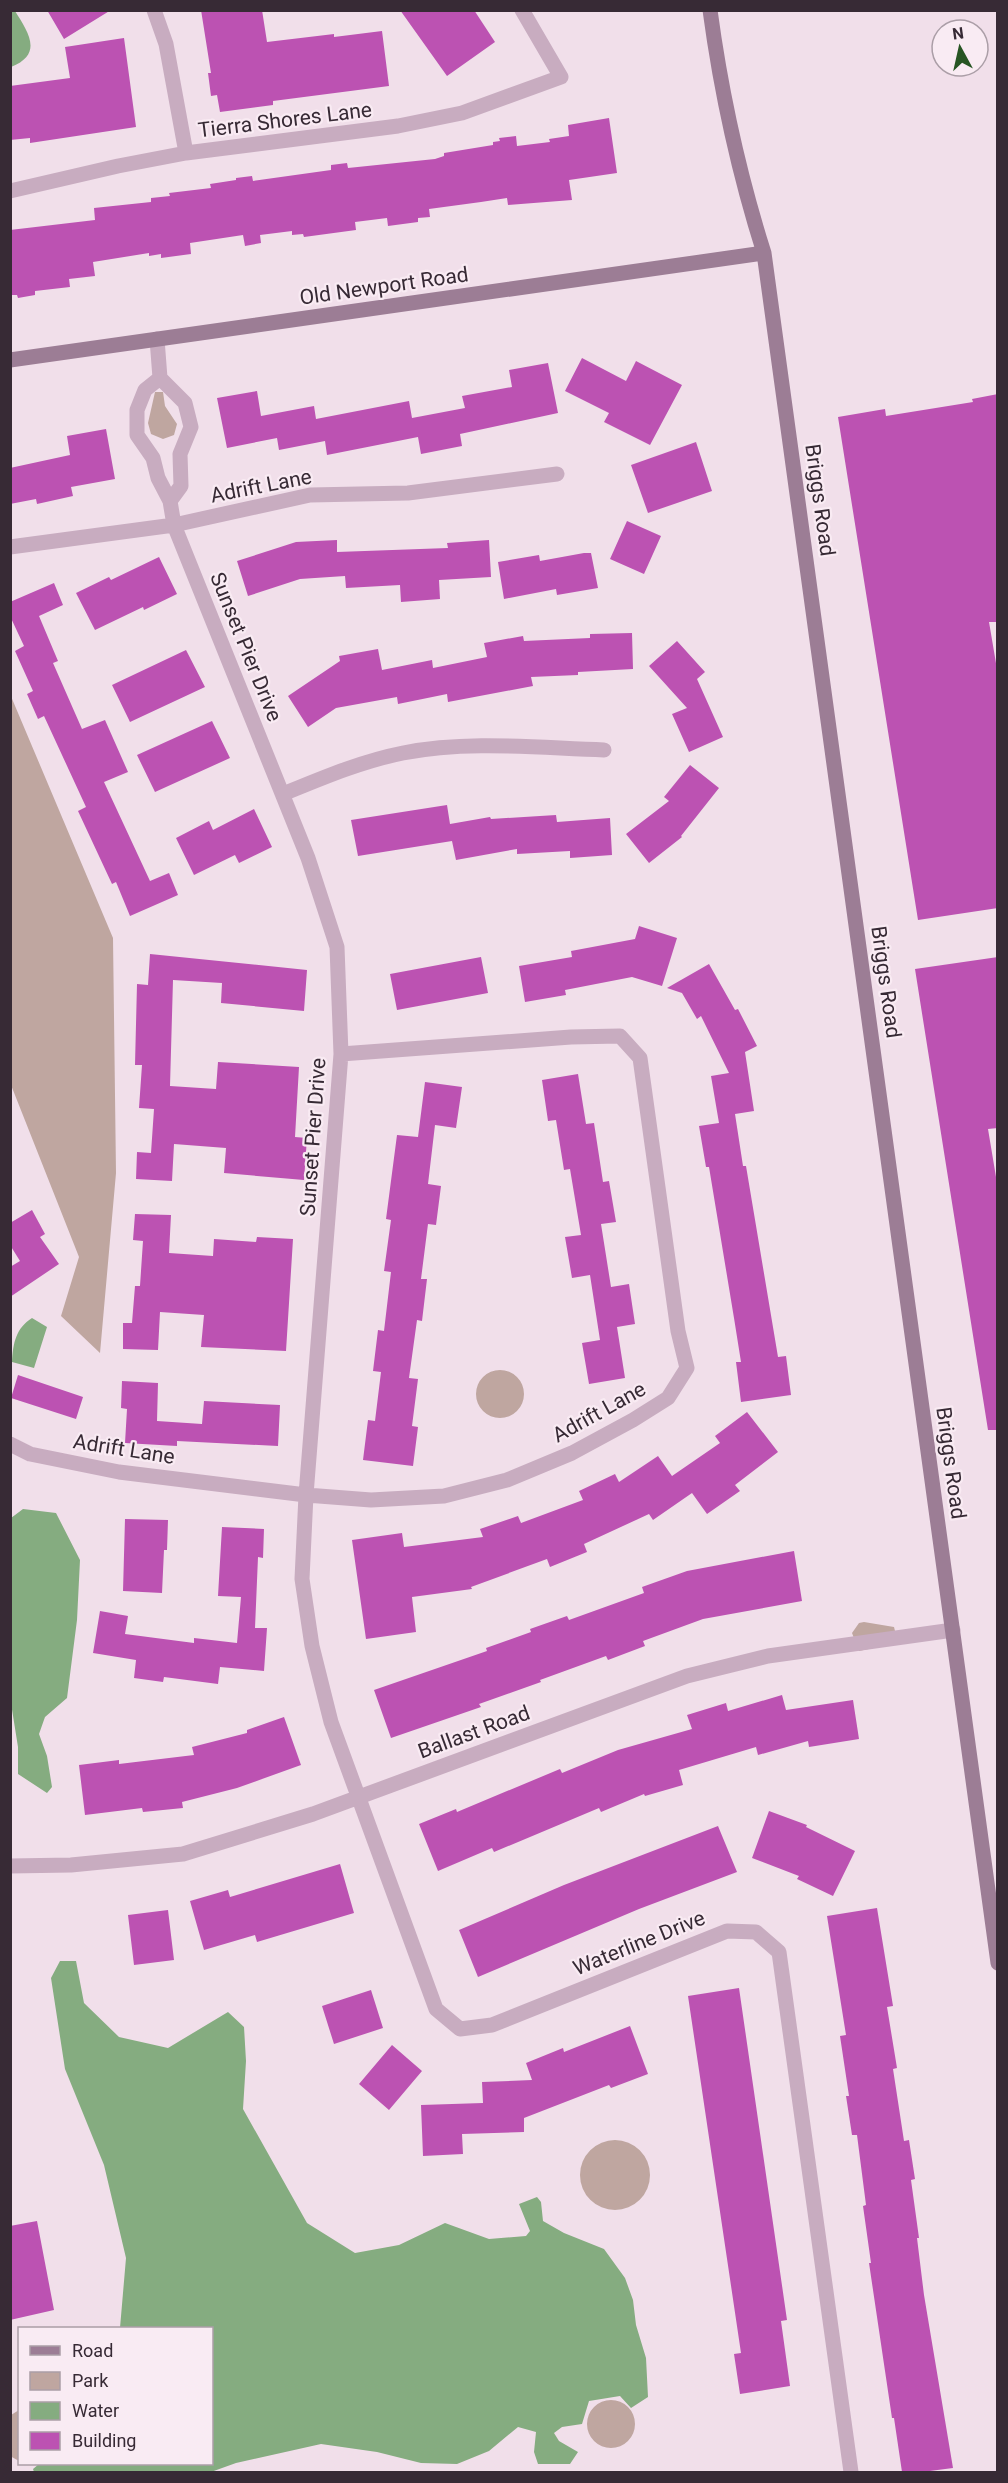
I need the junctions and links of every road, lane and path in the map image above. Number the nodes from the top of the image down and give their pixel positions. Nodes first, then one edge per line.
1 (154, 10) edge
2 (522, 10) edge
3 (710, 10) edge
4 (186, 153) junction
5 (10, 191) edge
6 (764, 253) junction
7 (157, 339) junction
8 (10, 360) edge
9 (160, 378) junction
10 (180, 454) junction
11 (153, 458) junction
12 (557, 474) dead end
13 (170, 501) junction
14 (174, 525) junction
15 (10, 547) edge
16 (604, 750) dead end
17 (283, 794) junction
18 (341, 1054) junction
19 (10, 1444) edge
20 (306, 1496) junction
21 (953, 1630) junction
22 (359, 1797) junction
23 (10, 1866) edge
24 (998, 1963) edge
25 (851, 2472) edge

1 - 4 street
2 - 4 street, Tierra Shores Lane
3 - 6 main road, Briggs Road
4 - 5 street, Tierra Shores Lane
6 - 7 main road, Old Newport Road
6 - 21 main road, Briggs Road
7 - 8 main road, Old Newport Road
7 - 9 street
9 - 10 street
9 - 11 street
10 - 11 street
10 - 13 street
11 - 13 street, Sunset Pier Drive
12 - 14 street, Adrift Lane
13 - 14 street, Sunset Pier Drive
14 - 15 street, Adrift Lane
14 - 17 street, Sunset Pier Drive
16 - 17 street
17 - 18 street, Sunset Pier Drive
18 - 20 street, Sunset Pier Drive
18 - 20 street, Adrift Lane
19 - 20 street, Adrift Lane
20 - 22 street, Sunset Pier Drive
21 - 22 street, Ballast Road
21 - 24 main road, Briggs Road
22 - 23 street, Ballast Road
22 - 25 street, Waterline Drive

